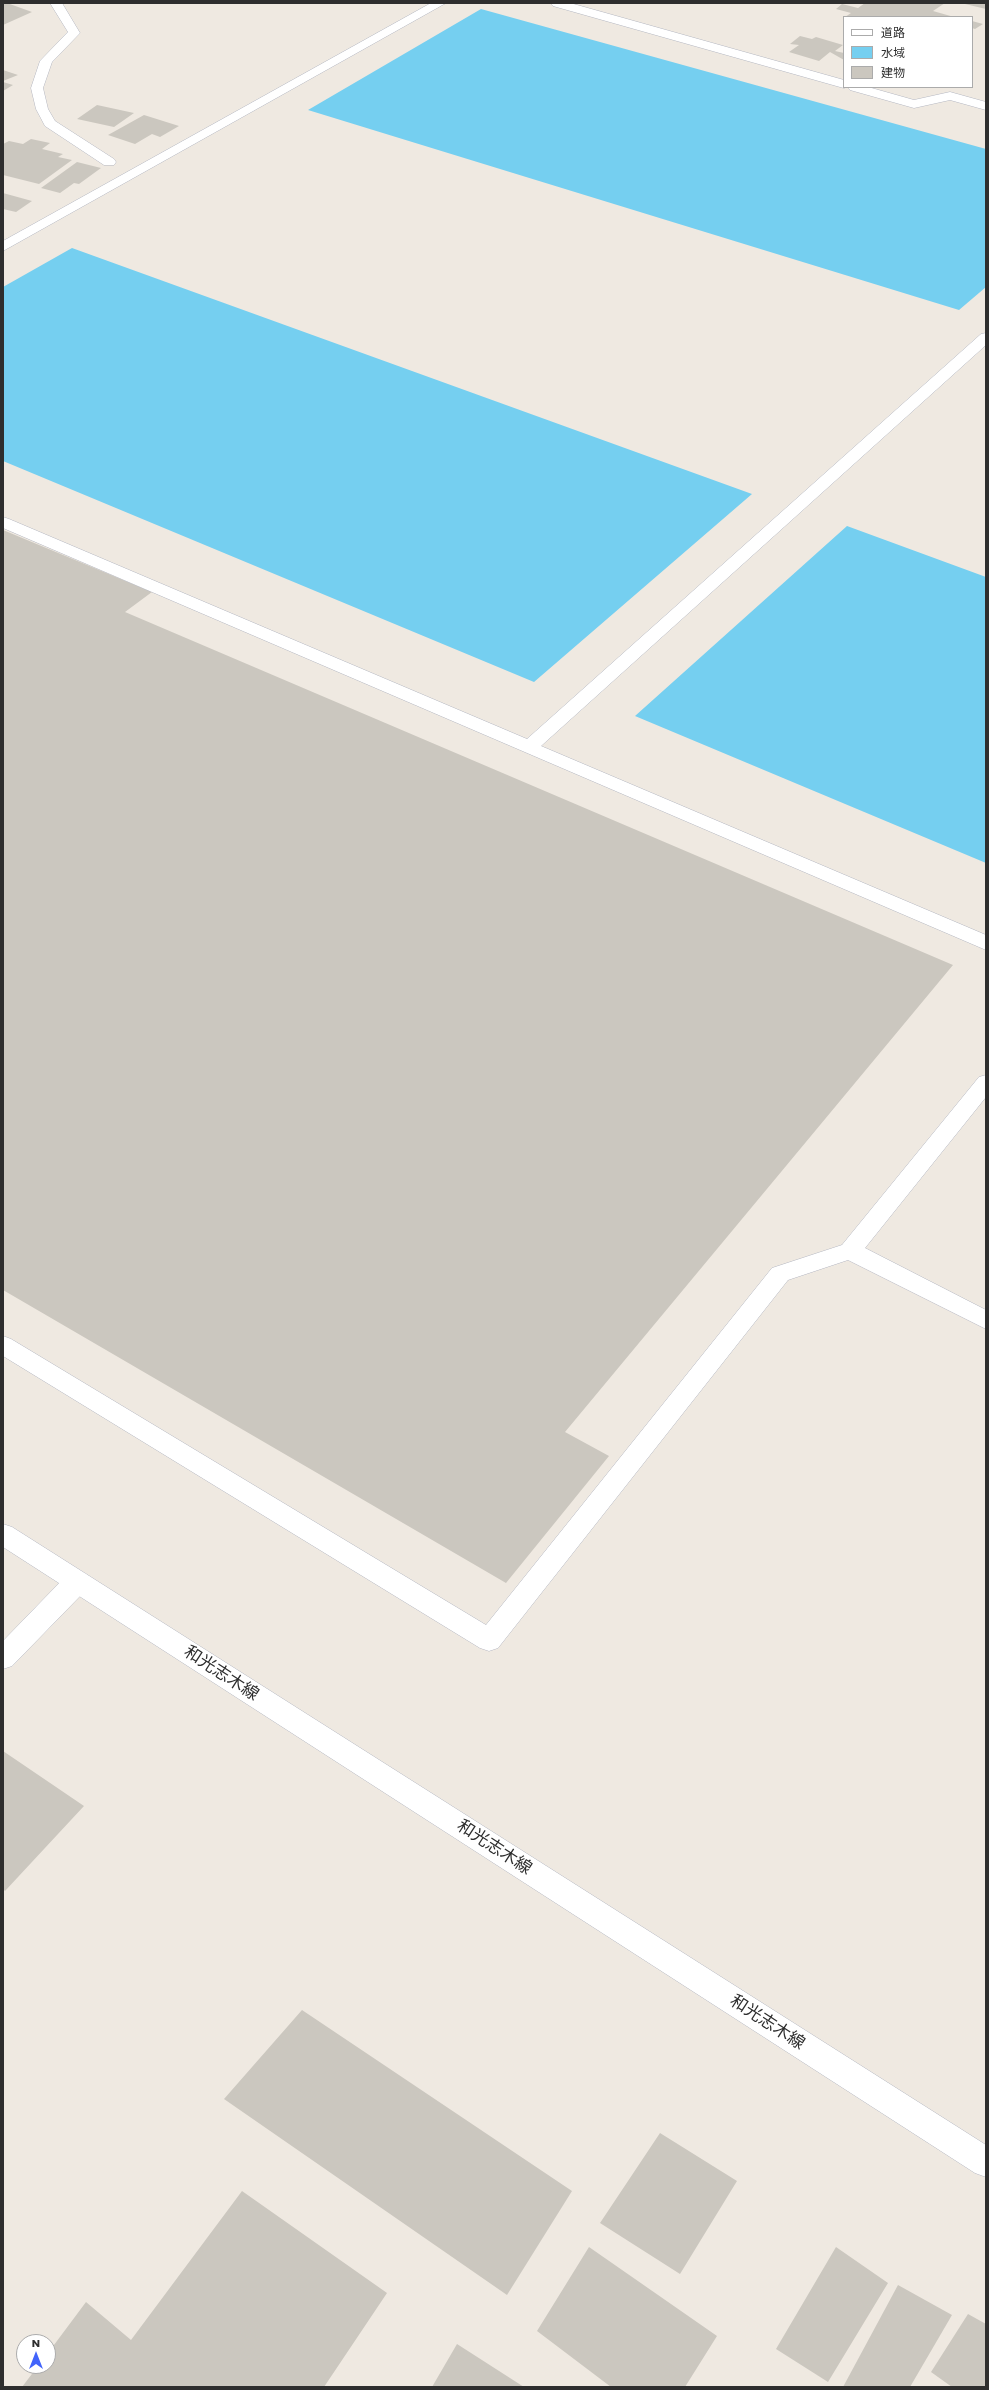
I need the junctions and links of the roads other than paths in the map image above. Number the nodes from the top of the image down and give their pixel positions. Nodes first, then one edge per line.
1 (56, 3) edge
2 (440, 3) edge
3 (557, 3) edge
4 (843, 84) edge
5 (858, 88) edge
6 (986, 106) edge
7 (109, 162) dead end
8 (3, 248) edge
9 (986, 337) edge
10 (3, 522) edge
11 (529, 747) junction
12 (986, 943) edge
13 (986, 1082) edge
14 (850, 1251) junction
15 (986, 1320) edge
16 (3, 1345) edge
17 (3, 1534) edge
18 (77, 1582) junction
19 (3, 1658) edge
20 (986, 2162) edge

1 - 7 main road
2 - 8 main road
3 - 4 main road
5 - 6 main road
9 - 11 main road
10 - 11 main road
11 - 12 main road
13 - 14 main road
14 - 15 main road
14 - 16 main road
17 - 18 main road, 和光志木線
18 - 19 main road
18 - 20 main road, 和光志木線

